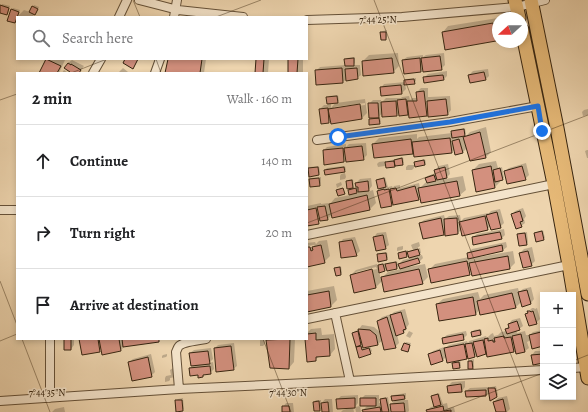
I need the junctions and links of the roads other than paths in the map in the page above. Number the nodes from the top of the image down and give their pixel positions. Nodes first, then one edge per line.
1 (127, 0) edge
2 (139, 0) edge
3 (177, 0) edge
4 (545, 0) edge
5 (531, 2) edge
6 (517, 8) edge
7 (175, 13) edge
8 (120, 16) edge
9 (226, 16) edge
10 (308, 20) edge
11 (526, 48) edge
12 (100, 60) edge
13 (160, 60) edge
14 (94, 72) edge
15 (155, 72) edge
16 (538, 106) junction
17 (557, 128) junction
18 (542, 131) junction
19 (317, 140) dead end
20 (554, 184) junction
21 (0, 210) edge
22 (16, 210) edge
23 (308, 234) edge
24 (570, 266) junction
25 (588, 294) edge
26 (335, 313) junction
27 (308, 319) edge
28 (50, 340) edge
29 (201, 340) edge
30 (540, 370) edge
31 (584, 370) edge
32 (350, 382) junction
33 (179, 389) junction
34 (50, 398) junction
35 (0, 401) edge

1 - 8 street
2 - 7 street
3 - 7 street
4 - 5 street
5 - 6 street
5 - 17 main road
6 - 10 street
7 - 9 street
11 - 16 main road
12 - 14 street
13 - 15 street
16 - 18 main road
16 - 19 street
17 - 18 main road
17 - 25 main road
18 - 20 main road
20 - 23 street
20 - 24 main road
21 - 22 street
24 - 26 street
24 - 31 main road
26 - 27 street
26 - 32 street
28 - 34 street
29 - 33 street
30 - 32 street
32 - 33 street
33 - 34 street
34 - 35 street

